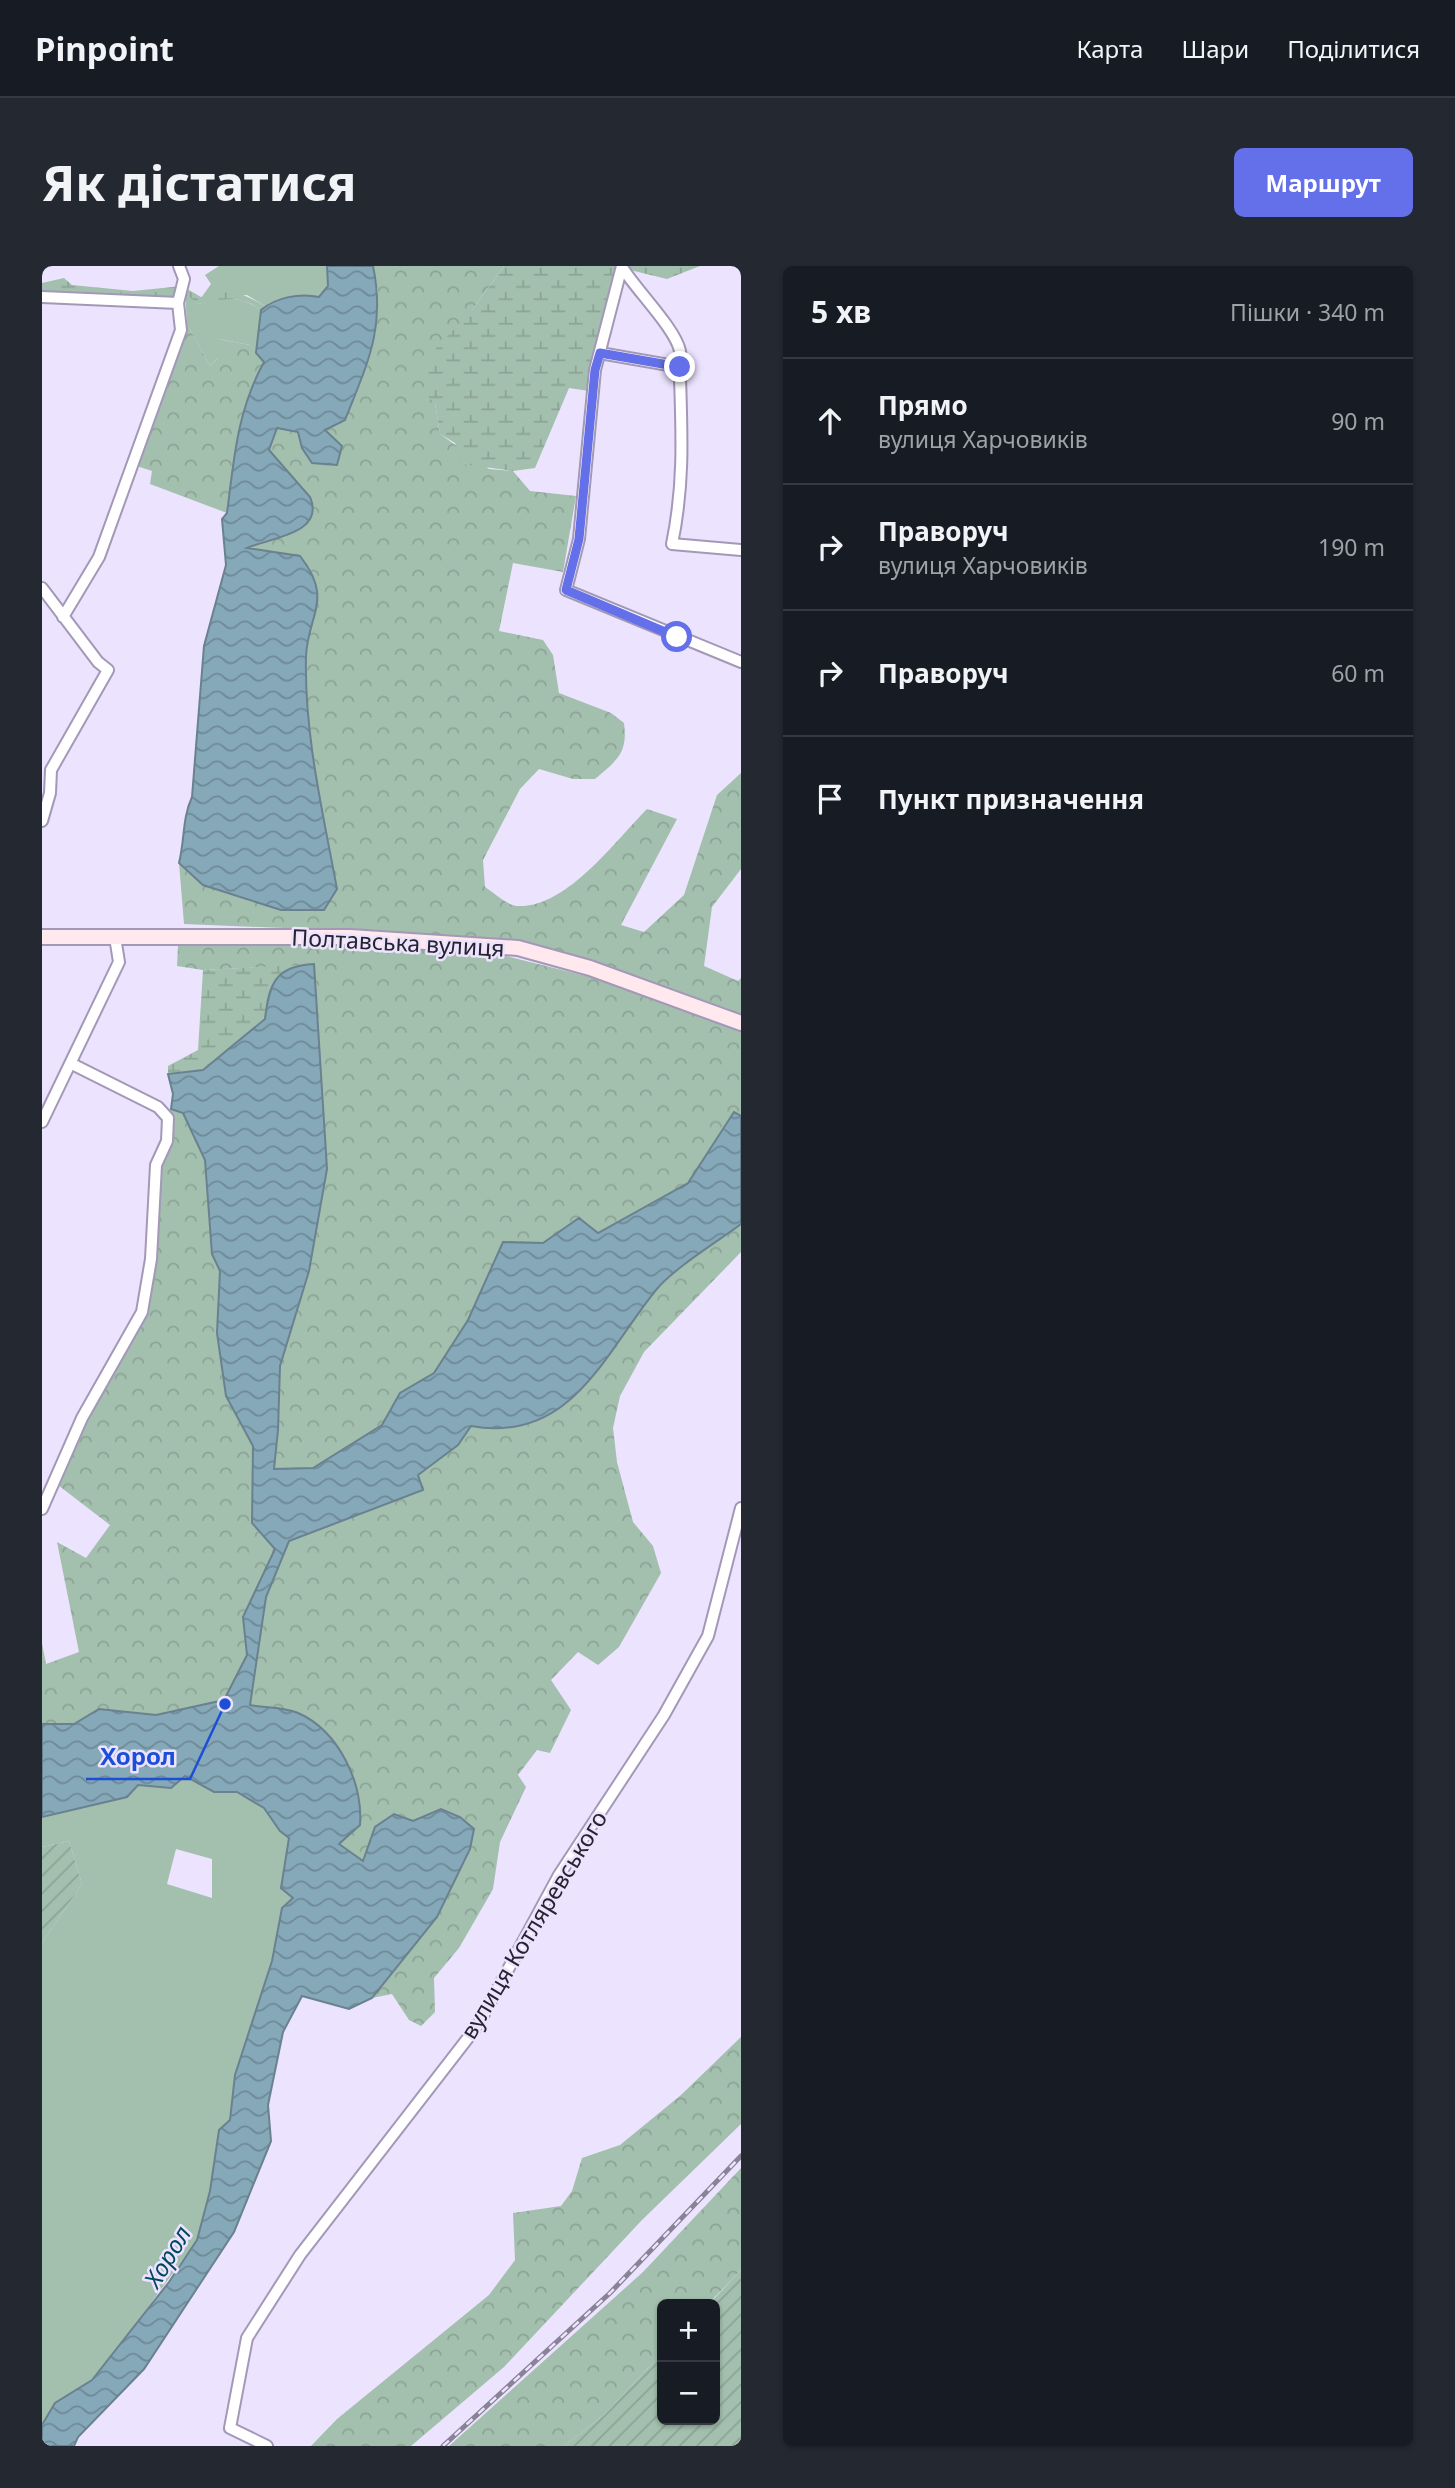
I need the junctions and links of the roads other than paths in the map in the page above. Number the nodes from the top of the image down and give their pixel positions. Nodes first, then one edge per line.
1 (179, 266) edge
2 (622, 267) edge
3 (42, 297) edge
4 (178, 303) junction
5 (600, 353) junction
6 (680, 367) junction
7 (741, 550) edge
8 (42, 588) edge
9 (63, 617) junction
10 (741, 662) edge
11 (47, 770) edge
12 (42, 821) edge
13 (42, 937) edge
14 (115, 937) junction
15 (741, 1023) edge
16 (72, 1064) junction
17 (42, 1122) edge
18 (741, 1508) edge
19 (42, 1509) edge
20 (267, 2446) edge

1 - 4 street
2 - 5 street
2 - 6 street
3 - 4 street
4 - 9 street
5 - 6 street
5 - 10 street
6 - 7 street
8 - 9 street
9 - 11 street
11 - 12 street
13 - 14 street, Полтавська вулиця
14 - 15 street, Полтавська вулиця
14 - 16 street
16 - 17 street
16 - 19 street
18 - 20 street, вулиця Котляревського

